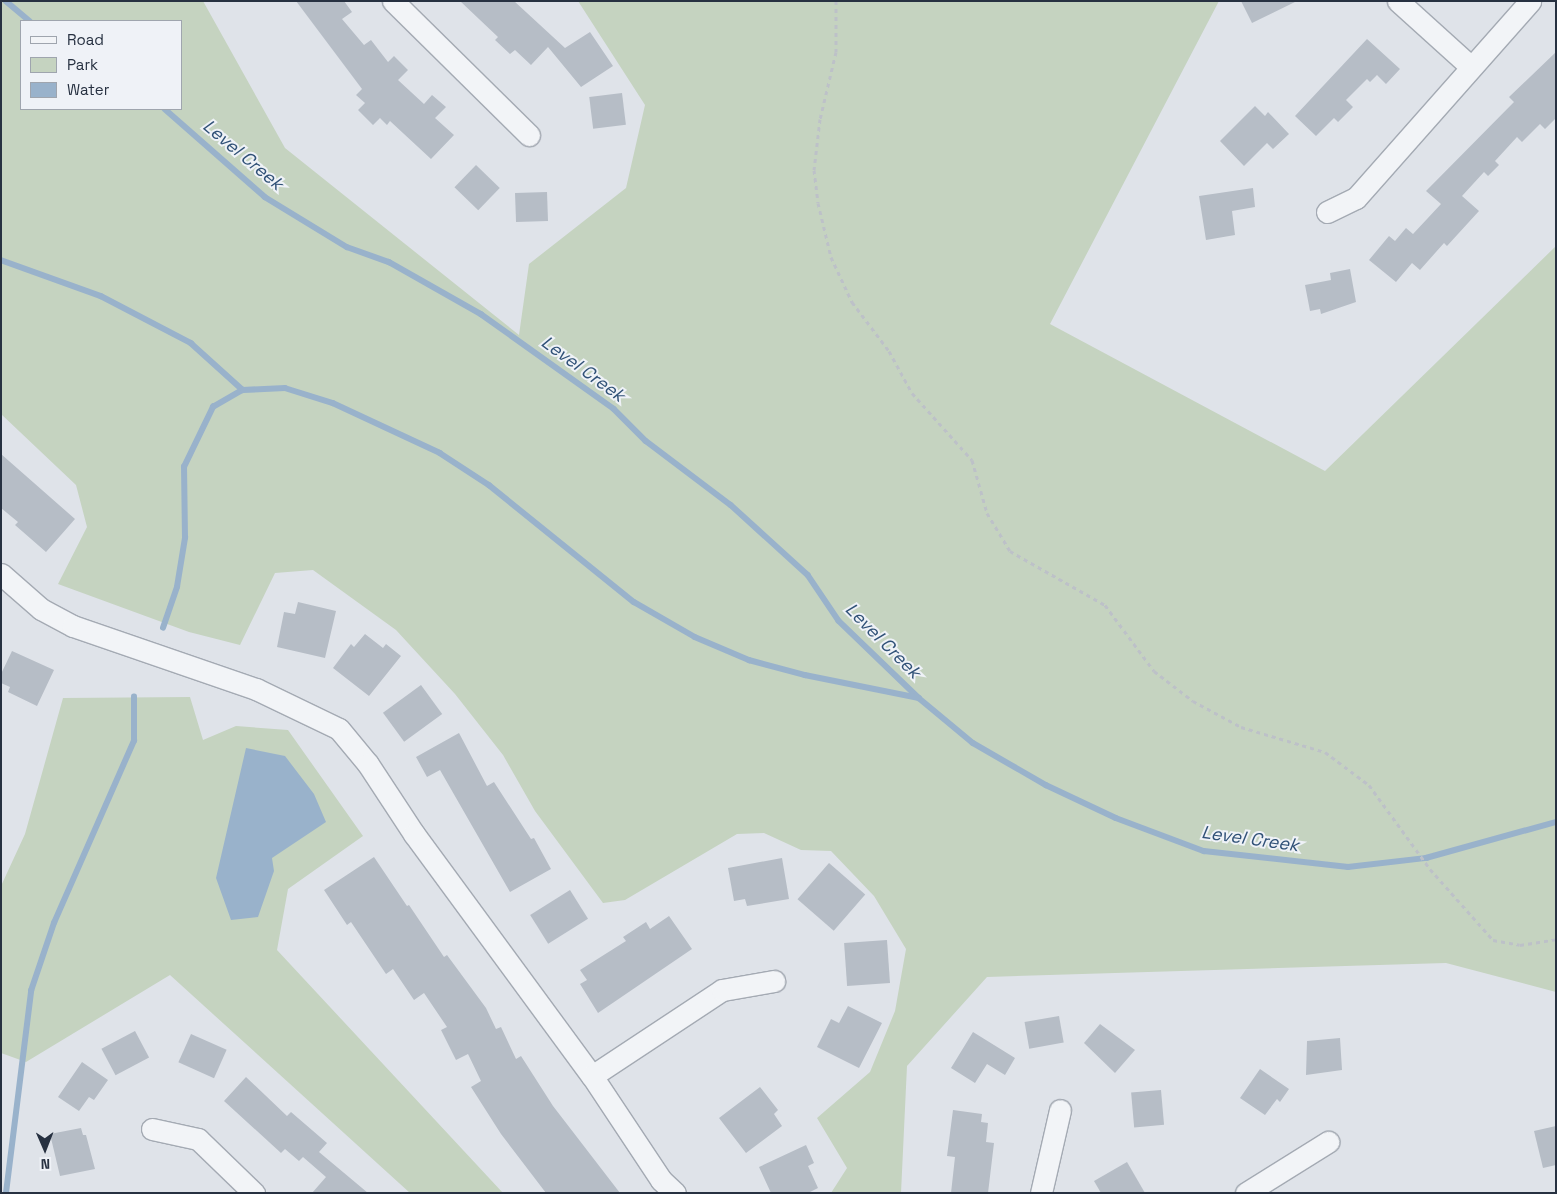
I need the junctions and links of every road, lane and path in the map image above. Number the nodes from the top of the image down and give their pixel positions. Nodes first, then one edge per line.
1 (393, 1) edge
2 (836, 1) edge
3 (1398, 1) edge
4 (1530, 1) edge
5 (1471, 67) junction
6 (529, 135) dead end
7 (1327, 212) dead end
8 (1, 574) edge
9 (1556, 939) edge
10 (774, 981) dead end
11 (592, 1076) junction
12 (1060, 1110) dead end
13 (152, 1128) dead end
14 (1328, 1142) dead end
15 (254, 1193) edge
16 (675, 1193) edge
17 (1041, 1193) edge
18 (1246, 1193) edge

1 - 6 street
2 - 9 path
3 - 5 street
4 - 5 street
5 - 7 street
8 - 11 street
10 - 11 street
11 - 16 street
12 - 17 street
13 - 15 street
14 - 18 street

